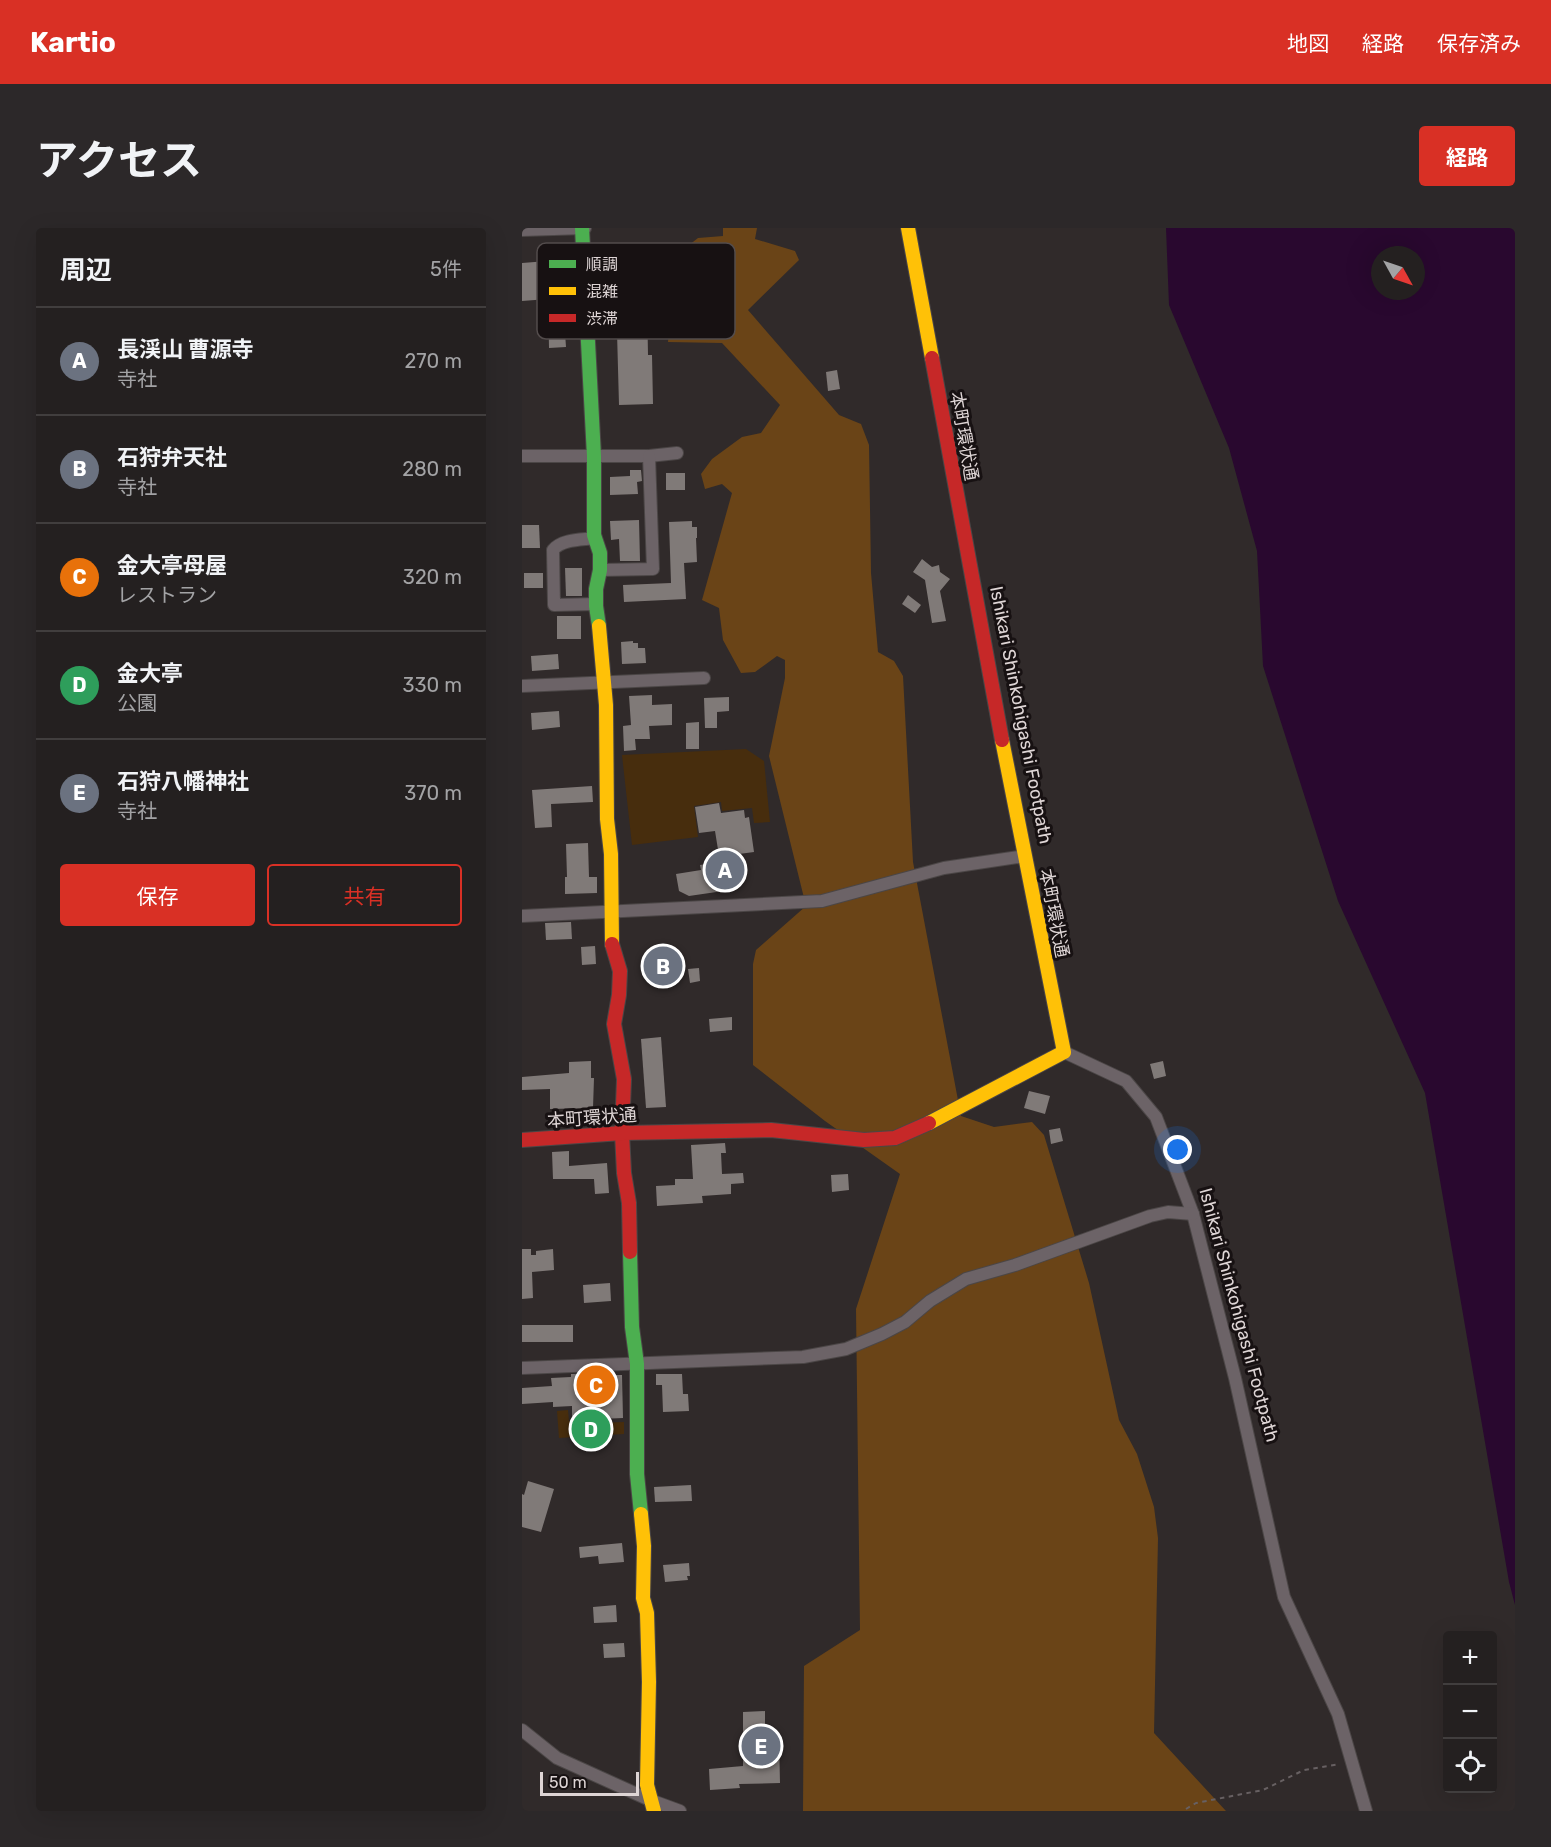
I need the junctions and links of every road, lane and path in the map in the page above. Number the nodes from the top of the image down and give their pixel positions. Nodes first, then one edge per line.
1 (584, 228) edge
2 (908, 228) edge
3 (522, 230) edge
4 (585, 243) edge
5 (589, 339) edge
6 (677, 453) dead end
7 (522, 456) edge
8 (594, 456) junction
9 (649, 456) junction
10 (595, 538) junction
11 (600, 570) junction
12 (597, 604) junction
13 (704, 678) dead end
14 (604, 682) junction
15 (522, 686) edge
16 (1025, 856) junction
17 (613, 912) junction
18 (522, 916) edge
19 (1064, 1052) junction
20 (622, 1133) junction
21 (522, 1140) edge
22 (1193, 1214) junction
23 (637, 1364) junction
24 (522, 1368) edge
25 (522, 1731) edge
26 (1352, 1761) junction
27 (652, 1805) edge
28 (1186, 1809) dead end
29 (680, 1811) edge
30 (1366, 1811) edge

1 - 3 street
1 - 4 street
2 - 16 street, 本町環状通
5 - 8 street
6 - 9 street
7 - 8 street
8 - 9 street
8 - 10 street
9 - 11 street
10 - 11 street
10 - 12 street
11 - 12 street
12 - 14 street
13 - 14 street
14 - 15 street
14 - 17 street
16 - 17 street
16 - 19 street, 本町環状通
17 - 18 street
17 - 20 street
19 - 20 street, 本町環状通
19 - 22 street
20 - 21 street, 本町環状通
20 - 23 street
22 - 23 street
22 - 26 street
23 - 24 street
23 - 27 street
25 - 27 street
26 - 28 path
26 - 30 street
27 - 29 street

